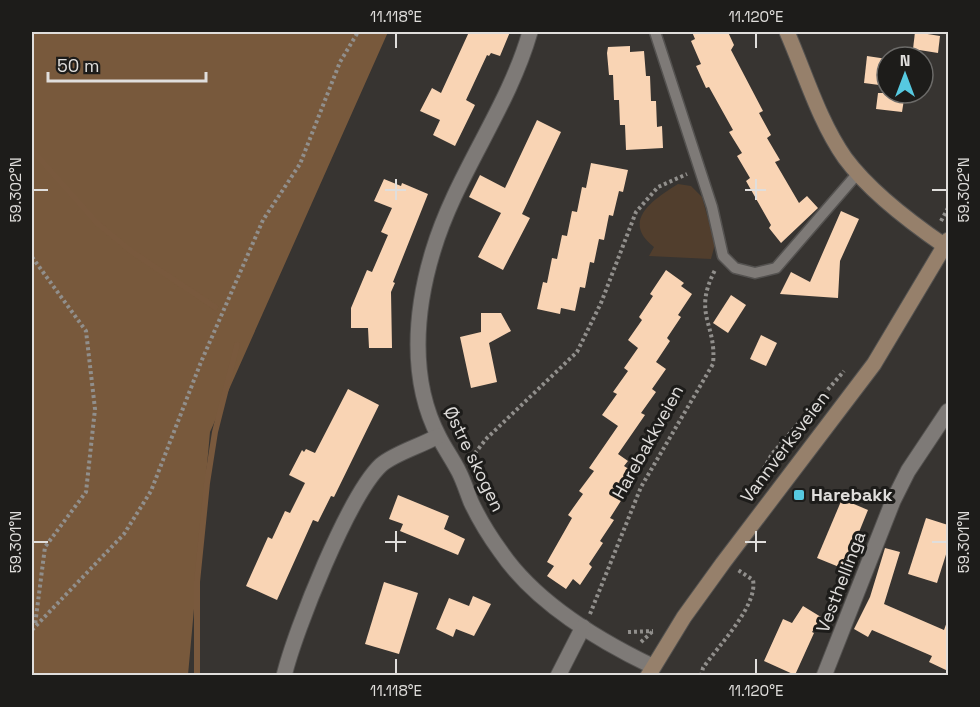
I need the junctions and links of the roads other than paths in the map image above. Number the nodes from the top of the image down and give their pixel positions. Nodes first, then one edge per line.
1 (530, 32) edge
2 (655, 32) edge
3 (787, 32) edge
4 (858, 173) junction
5 (947, 243) edge
6 (948, 411) edge
7 (438, 436) junction
8 (584, 627) junction
9 (650, 671) edge
10 (284, 675) edge
11 (558, 675) edge
12 (824, 675) edge

1 - 7 street, Østre skogen
2 - 4 lane
3 - 4 main road
4 - 5 main road
5 - 9 main road, Vannverksveien
6 - 12 street, Vesthellinga
7 - 8 street, Østre skogen
7 - 10 street
8 - 9 street, Østre skogen
8 - 11 street

